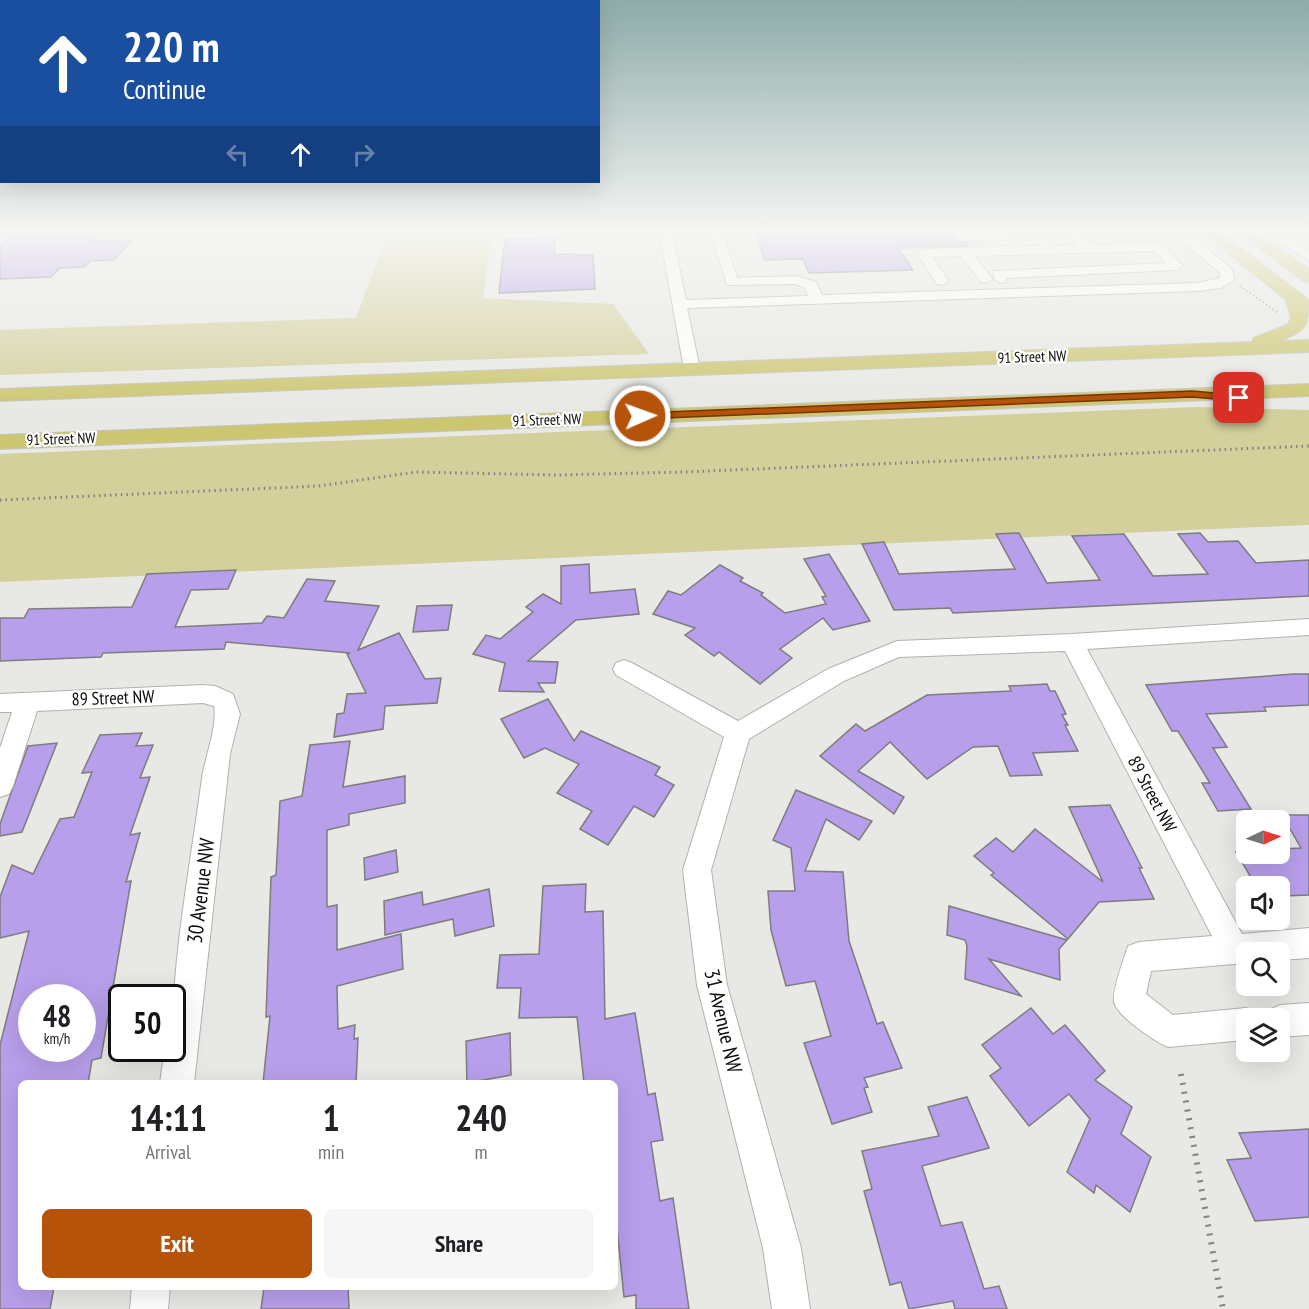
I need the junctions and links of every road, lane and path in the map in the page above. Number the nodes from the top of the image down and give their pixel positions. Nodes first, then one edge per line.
1 (677, 290) edge
2 (817, 290) edge
3 (1011, 290) edge
4 (1103, 290) edge
5 (1248, 290) edge
6 (1014, 293) junction
7 (1301, 297) edge
8 (817, 300) junction
9 (680, 304) junction
10 (1309, 309) edge
11 (1295, 328) junction
12 (1309, 346) edge
13 (1167, 352) junction
14 (692, 369) junction
15 (1309, 372) edge
16 (1309, 390) edge
17 (1192, 394) junction
18 (0, 395) edge
19 (1309, 405) edge
20 (876, 406) junction
21 (0, 442) edge
22 (1309, 446) edge
23 (0, 500) edge
24 (1309, 627) edge
25 (1071, 642) junction
26 (624, 669) dead end
27 (27, 701) junction
28 (225, 701) joint
29 (0, 703) edge
30 (738, 733) junction
31 (0, 786) edge
32 (1309, 943) edge
33 (1233, 947) junction
34 (1309, 1019) edge
35 (1290, 1021) edge
36 (1236, 1025) edge
37 (1181, 1074) dead end
38 (177, 1080) edge
39 (152, 1290) edge
40 (149, 1309) edge
41 (791, 1309) edge
42 (1222, 1309) edge

1 - 9 street
2 - 8 street
3 - 6 street
4 - 6 street
5 - 11 path
6 - 8 street
7 - 10 main road
7 - 11 main road
8 - 9 street
9 - 14 street
11 - 13 main road
12 - 13 main road, 91 Street NW
13 - 14 main road, 91 Street NW
14 - 18 main road, 91 Street NW
15 - 20 main road
16 - 17 main road, 91 Street NW
17 - 19 main road
17 - 20 main road, 91 Street NW
20 - 21 main road, 91 Street NW
22 - 23 path
24 - 25 street
25 - 30 street
25 - 33 street, 89 Street NW
26 - 30 street
27 - 28 street, 89 Street NW
27 - 29 street, 89 Street NW
27 - 31 street
28 - 38 street, 30 Avenue NW
30 - 41 street, 31 Avenue NW
32 - 33 street
33 - 36 street
34 - 35 street
37 - 42 path
39 - 40 street

